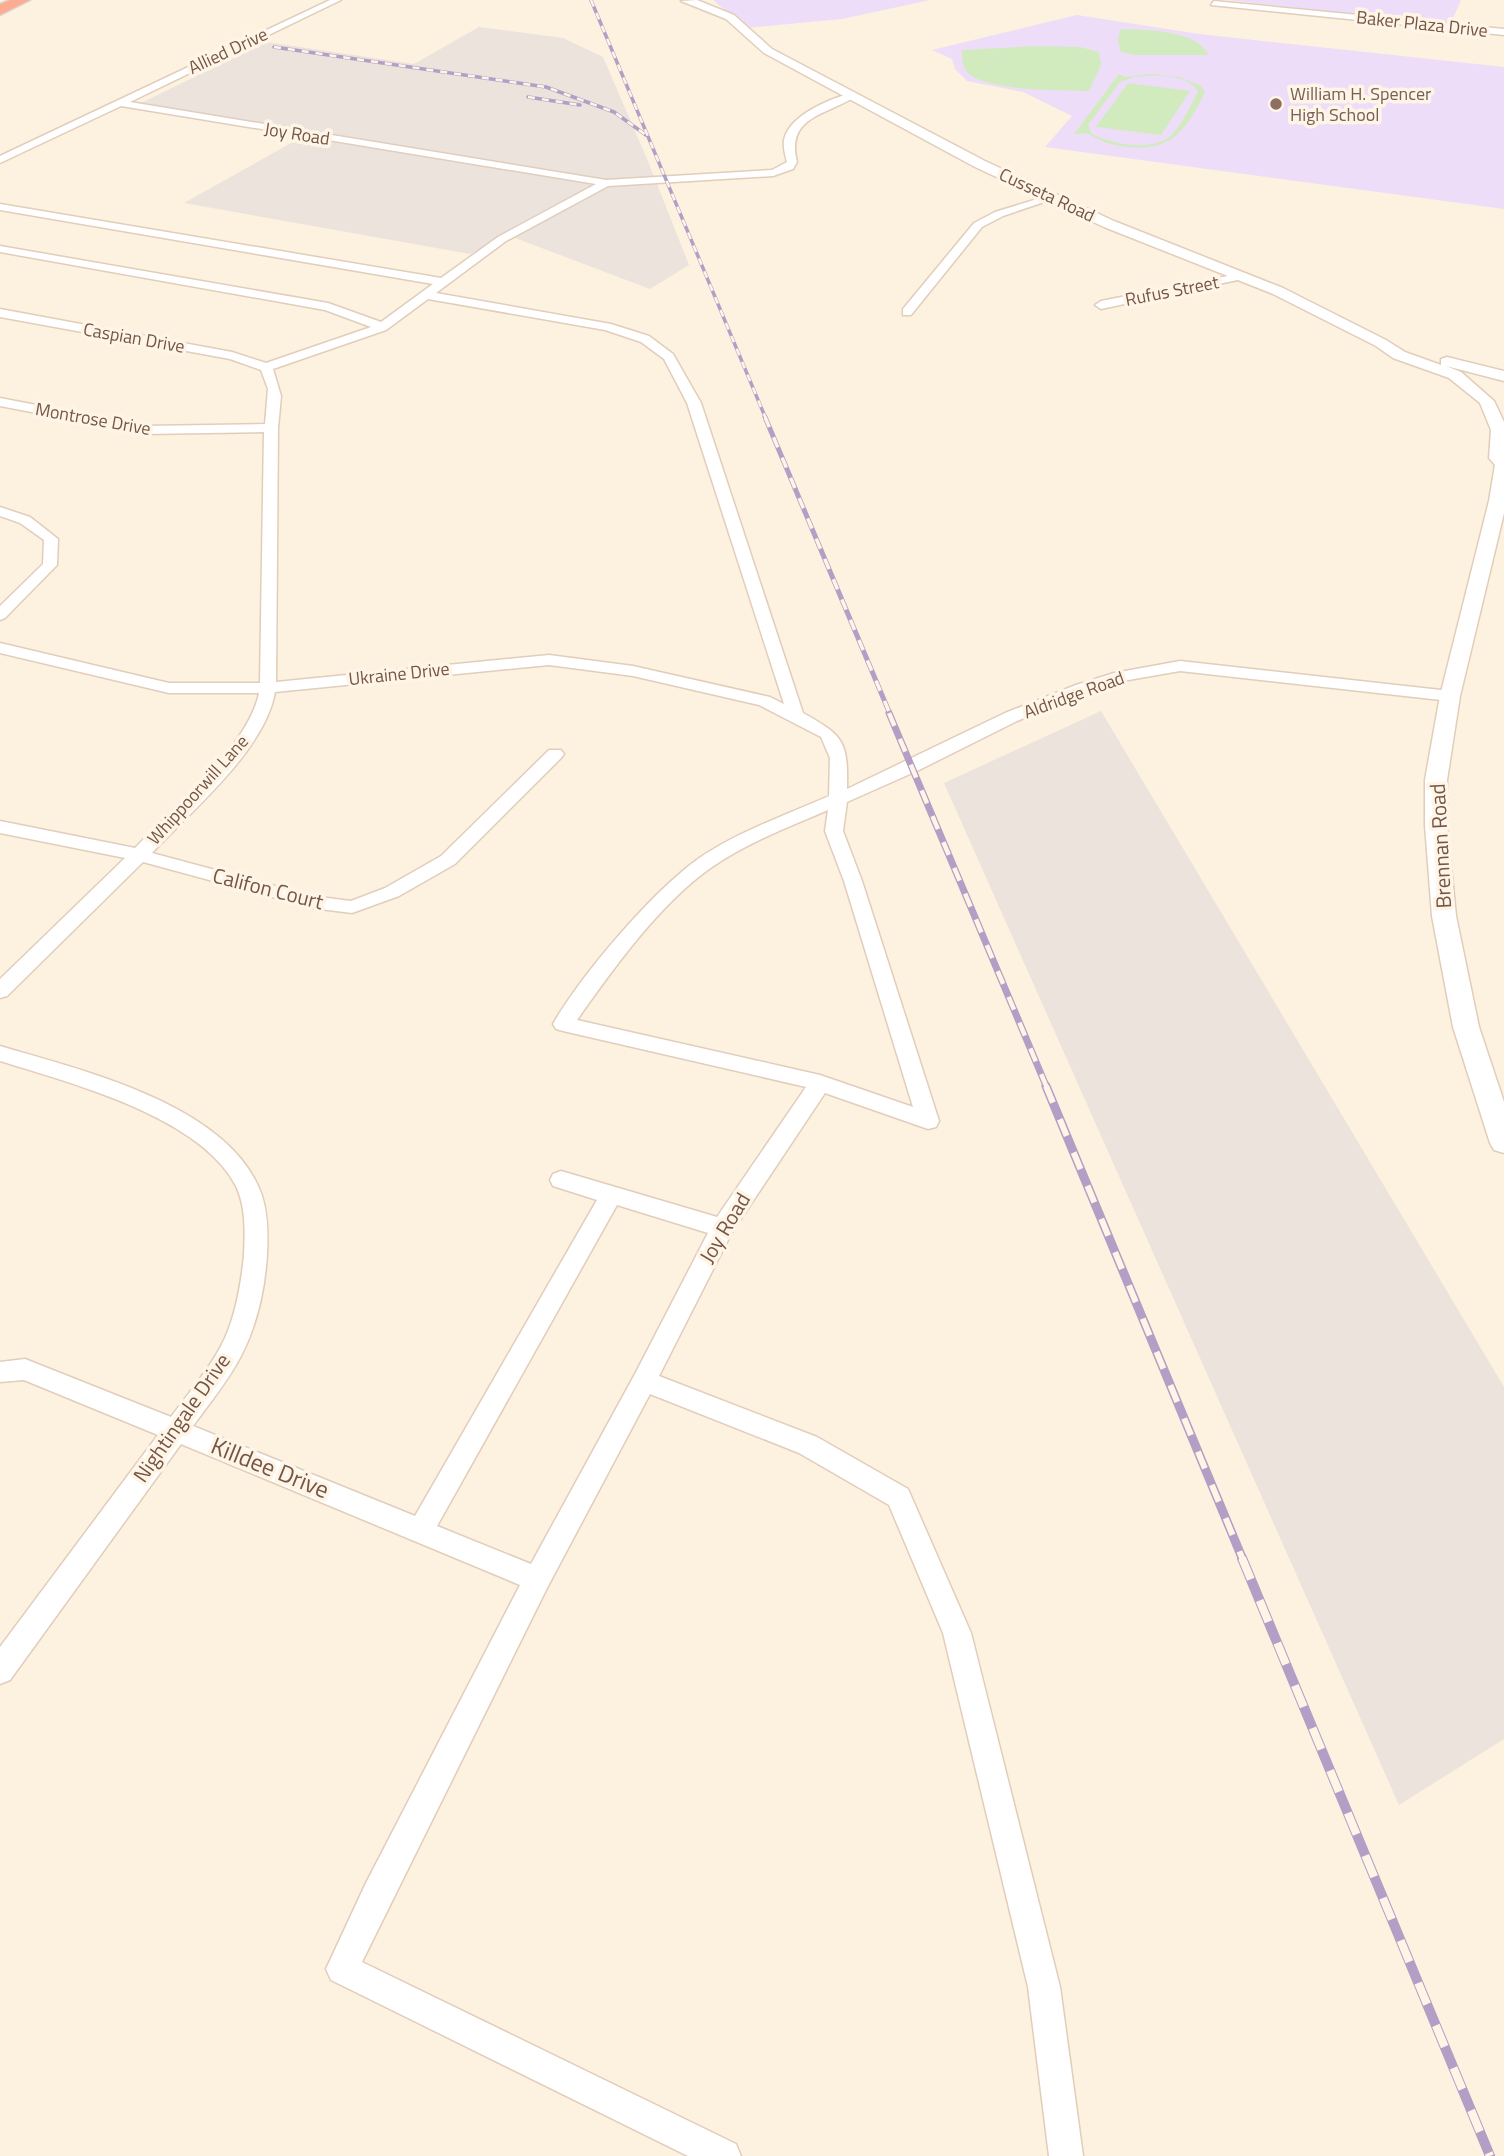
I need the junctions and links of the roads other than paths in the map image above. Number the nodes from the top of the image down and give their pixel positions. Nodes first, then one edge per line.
1 (22, 0) edge
2 (337, 0) edge
3 (713, 0) edge
4 (683, 1) edge
5 (1214, 3) dead end
6 (0, 10) edge
7 (730, 17) junction
8 (1504, 32) edge
9 (851, 96) junction
10 (120, 103) junction
11 (0, 160) edge
12 (606, 184) junction
13 (1051, 198) junction
14 (0, 207) edge
15 (0, 249) edge
16 (1244, 276) junction
17 (443, 282) junction
18 (426, 295) junction
19 (1101, 305) dead end
20 (907, 312) dead end
21 (0, 313) edge
22 (382, 327) junction
23 (1381, 343) junction
24 (1452, 363) junction
25 (1504, 364) edge
26 (266, 367) junction
27 (1504, 377) edge
28 (1485, 401) junction
29 (0, 402) edge
30 (1504, 411) edge
31 (271, 428) junction
32 (1503, 464) edge
33 (1501, 496) edge
34 (0, 511) edge
35 (0, 615) edge
36 (0, 648) edge
37 (268, 688) junction
38 (1450, 696) junction
39 (796, 716) junction
40 (555, 754) dead end
41 (838, 800) junction
42 (0, 827) edge
43 (139, 855) junction
44 (0, 991) edge
45 (0, 1054) edge
46 (820, 1083) junction
47 (1504, 1143) edge
48 (561, 1180) dead end
49 (612, 1194) junction
50 (722, 1228) junction
51 (0, 1372) edge
52 (644, 1381) junction
53 (177, 1430) junction
54 (421, 1530) junction
55 (537, 1579) junction
56 (0, 1670) edge
57 (724, 2156) edge
58 (1066, 2156) edge

1 - 6 highway
2 - 10 street, Allied Drive
3 - 4 street, Cusseta Road
3 - 7 street, Cusseta Road
4 - 7 street, Cusseta Road
5 - 8 street, Baker Plaza Drive
7 - 9 street, Cusseta Road
9 - 12 street, Joy Road
9 - 13 street, Cusseta Road
10 - 11 street
10 - 12 street, Joy Road
12 - 17 street, Joy Road
13 - 16 street, Cusseta Road
13 - 20 street
14 - 17 street
15 - 22 street
16 - 19 street, Rufus Street
16 - 23 street, Cusseta Road
17 - 18 street, Joy Road
18 - 22 street, Joy Road
18 - 39 street
21 - 26 street, Caspian Drive
22 - 26 street, Joy Road
23 - 24 street, Cusseta Road
23 - 28 street, Cusseta Road
24 - 25 street
24 - 27 street, Cusseta Road
26 - 31 street, Whippoorwill Lane
27 - 28 street
28 - 30 street
28 - 32 street, Brennan Road
29 - 31 street, Montrose Drive
31 - 37 street, Whippoorwill Lane
32 - 33 street, Brennan Road
33 - 38 street, Brennan Road
34 - 35 street
36 - 37 street, Ukraine Drive
37 - 39 street, Ukraine Drive
37 - 43 street, Whippoorwill Lane
38 - 41 street, Aldridge Road
38 - 47 street, Brennan Road
39 - 41 street, Ukraine Drive
40 - 43 street, Califon Court
41 - 46 street, Ukraine Drive
41 - 46 street, Aldridge Road
42 - 43 street, Califon Court
43 - 44 street, Whippoorwill Lane
45 - 53 street, Nightingale Drive
46 - 50 street, Joy Road
48 - 49 street
49 - 50 street
49 - 54 street
50 - 52 street, Joy Road
51 - 53 street, Killdee Drive
52 - 55 street, Joy Road
52 - 58 street
53 - 54 street, Killdee Drive
53 - 56 street, Nightingale Drive
54 - 55 street, Killdee Drive
55 - 57 street, Joy Road

